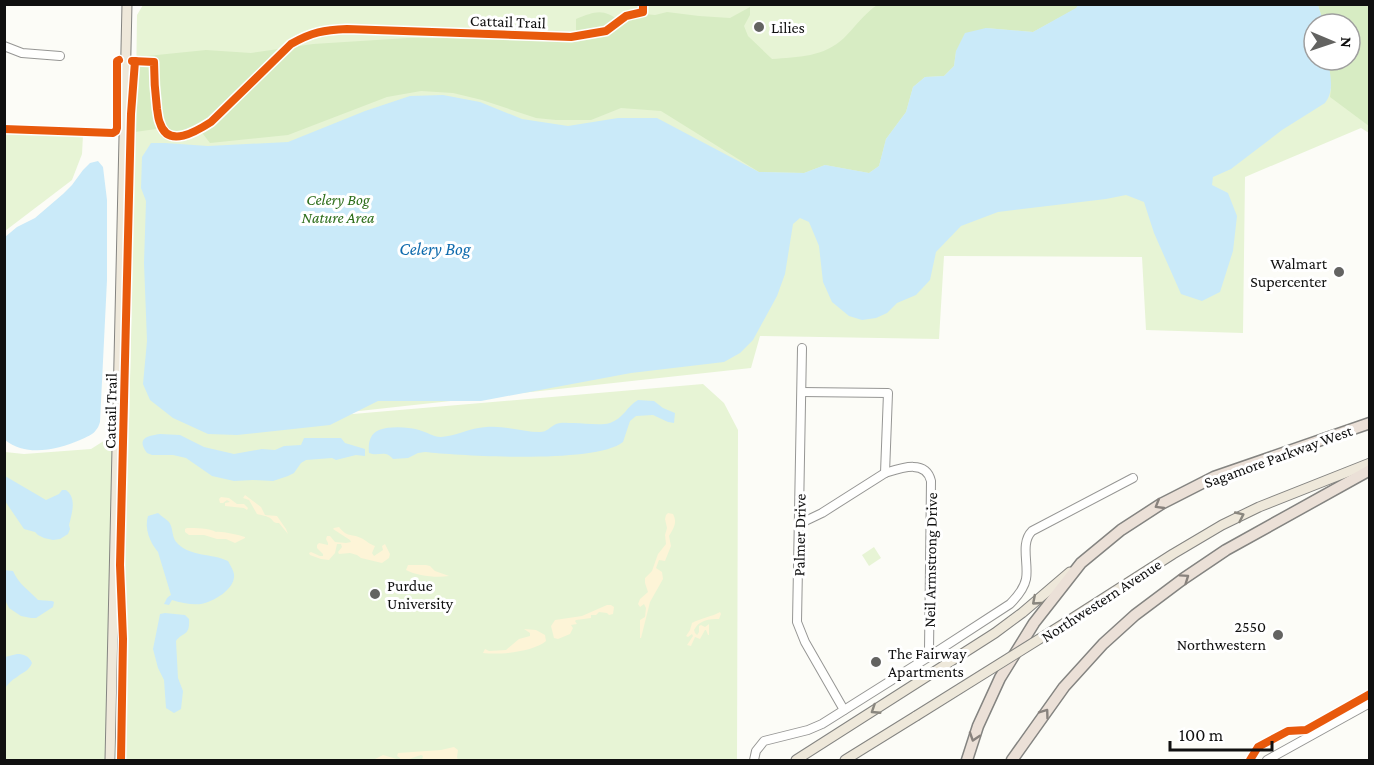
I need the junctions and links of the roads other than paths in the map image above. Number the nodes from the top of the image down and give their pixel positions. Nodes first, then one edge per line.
1 (127, 4) edge
2 (4, 46) edge
3 (60, 56) dead end
4 (802, 348) dead end
5 (802, 392) junction
6 (1370, 423) edge
7 (1370, 463) edge
8 (1370, 470) edge
9 (885, 472) junction
10 (1133, 478) dead end
11 (799, 524) junction
12 (1081, 563) junction
13 (930, 656) junction
14 (1370, 703) edge
15 (844, 710) junction
16 (110, 760) edge
17 (754, 760) edge
18 (796, 760) edge
19 (845, 760) edge
20 (967, 760) edge
21 (1012, 760) edge
22 (1267, 760) edge

1 - 16 main road
2 - 3 street
4 - 5 street, Palmer Drive
5 - 9 street
5 - 11 street, Palmer Drive
6 -> 12 highway, Sagamore Parkway West
19 -> 7 main road, Northwestern Avenue, bridge
21 -> 8 highway
9 - 11 street
9 - 13 street, Neil Armstrong Drive
10 - 13 street, Neil Armstrong Drive
11 - 15 street, Palmer Drive
12 -> 18 main road, Northwestern Avenue
12 -> 20 highway, Sagamore Parkway West
13 - 15 street, Neil Armstrong Drive
14 - 22 street
15 - 17 street, Neil Armstrong Drive

